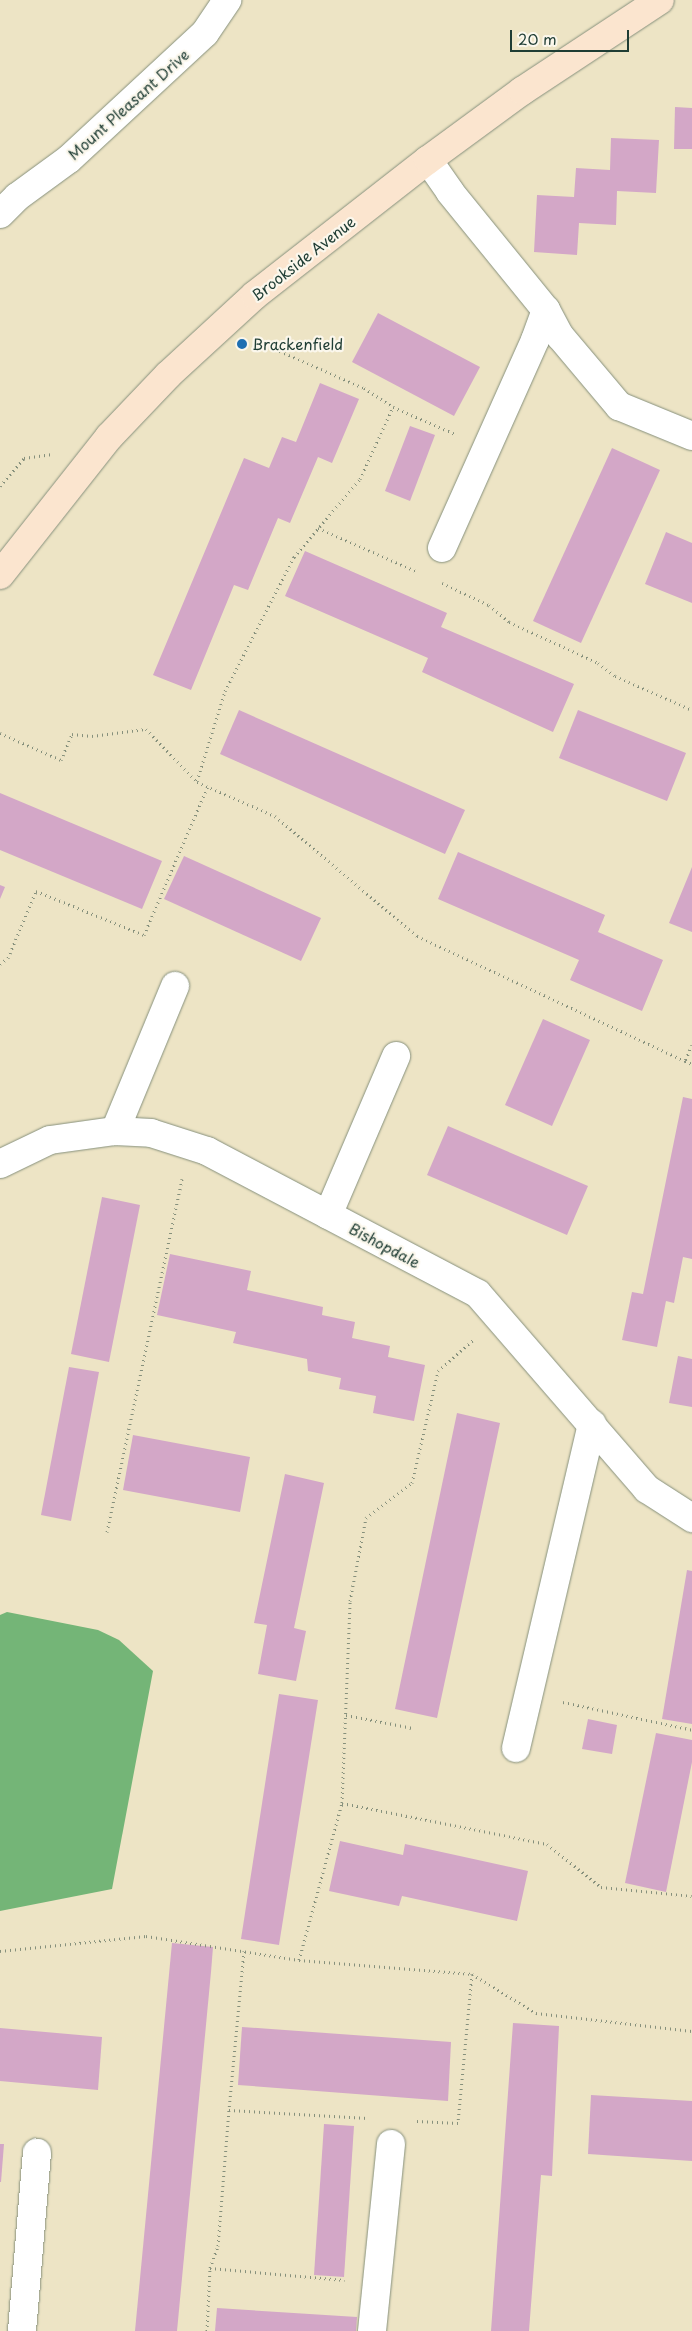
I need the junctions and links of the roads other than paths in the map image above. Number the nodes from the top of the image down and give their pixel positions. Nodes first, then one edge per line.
1 (227, 0) edge
2 (660, 0) edge
3 (428, 160) junction
4 (6, 200) edge
5 (546, 310) junction
6 (692, 436) edge
7 (442, 548) dead end
8 (0, 575) edge
9 (175, 986) dead end
10 (396, 1056) dead end
11 (115, 1131) junction
12 (0, 1164) edge
13 (328, 1215) junction
14 (592, 1424) junction
15 (692, 1518) edge
16 (516, 1748) dead end
17 (391, 2144) dead end
18 (37, 2153) dead end
19 (22, 2331) edge
20 (372, 2331) edge

1 - 4 street, Mount Pleasant Drive
2 - 3 street, Brookside Avenue
3 - 5 street
3 - 8 street, Brookside Avenue
5 - 6 street
5 - 7 street
9 - 11 street
10 - 13 street
11 - 12 street, Bishopdale
11 - 13 street, Bishopdale
13 - 14 street, Bishopdale
14 - 15 street, Bishopdale
14 - 16 street
17 - 20 street
18 - 19 street

